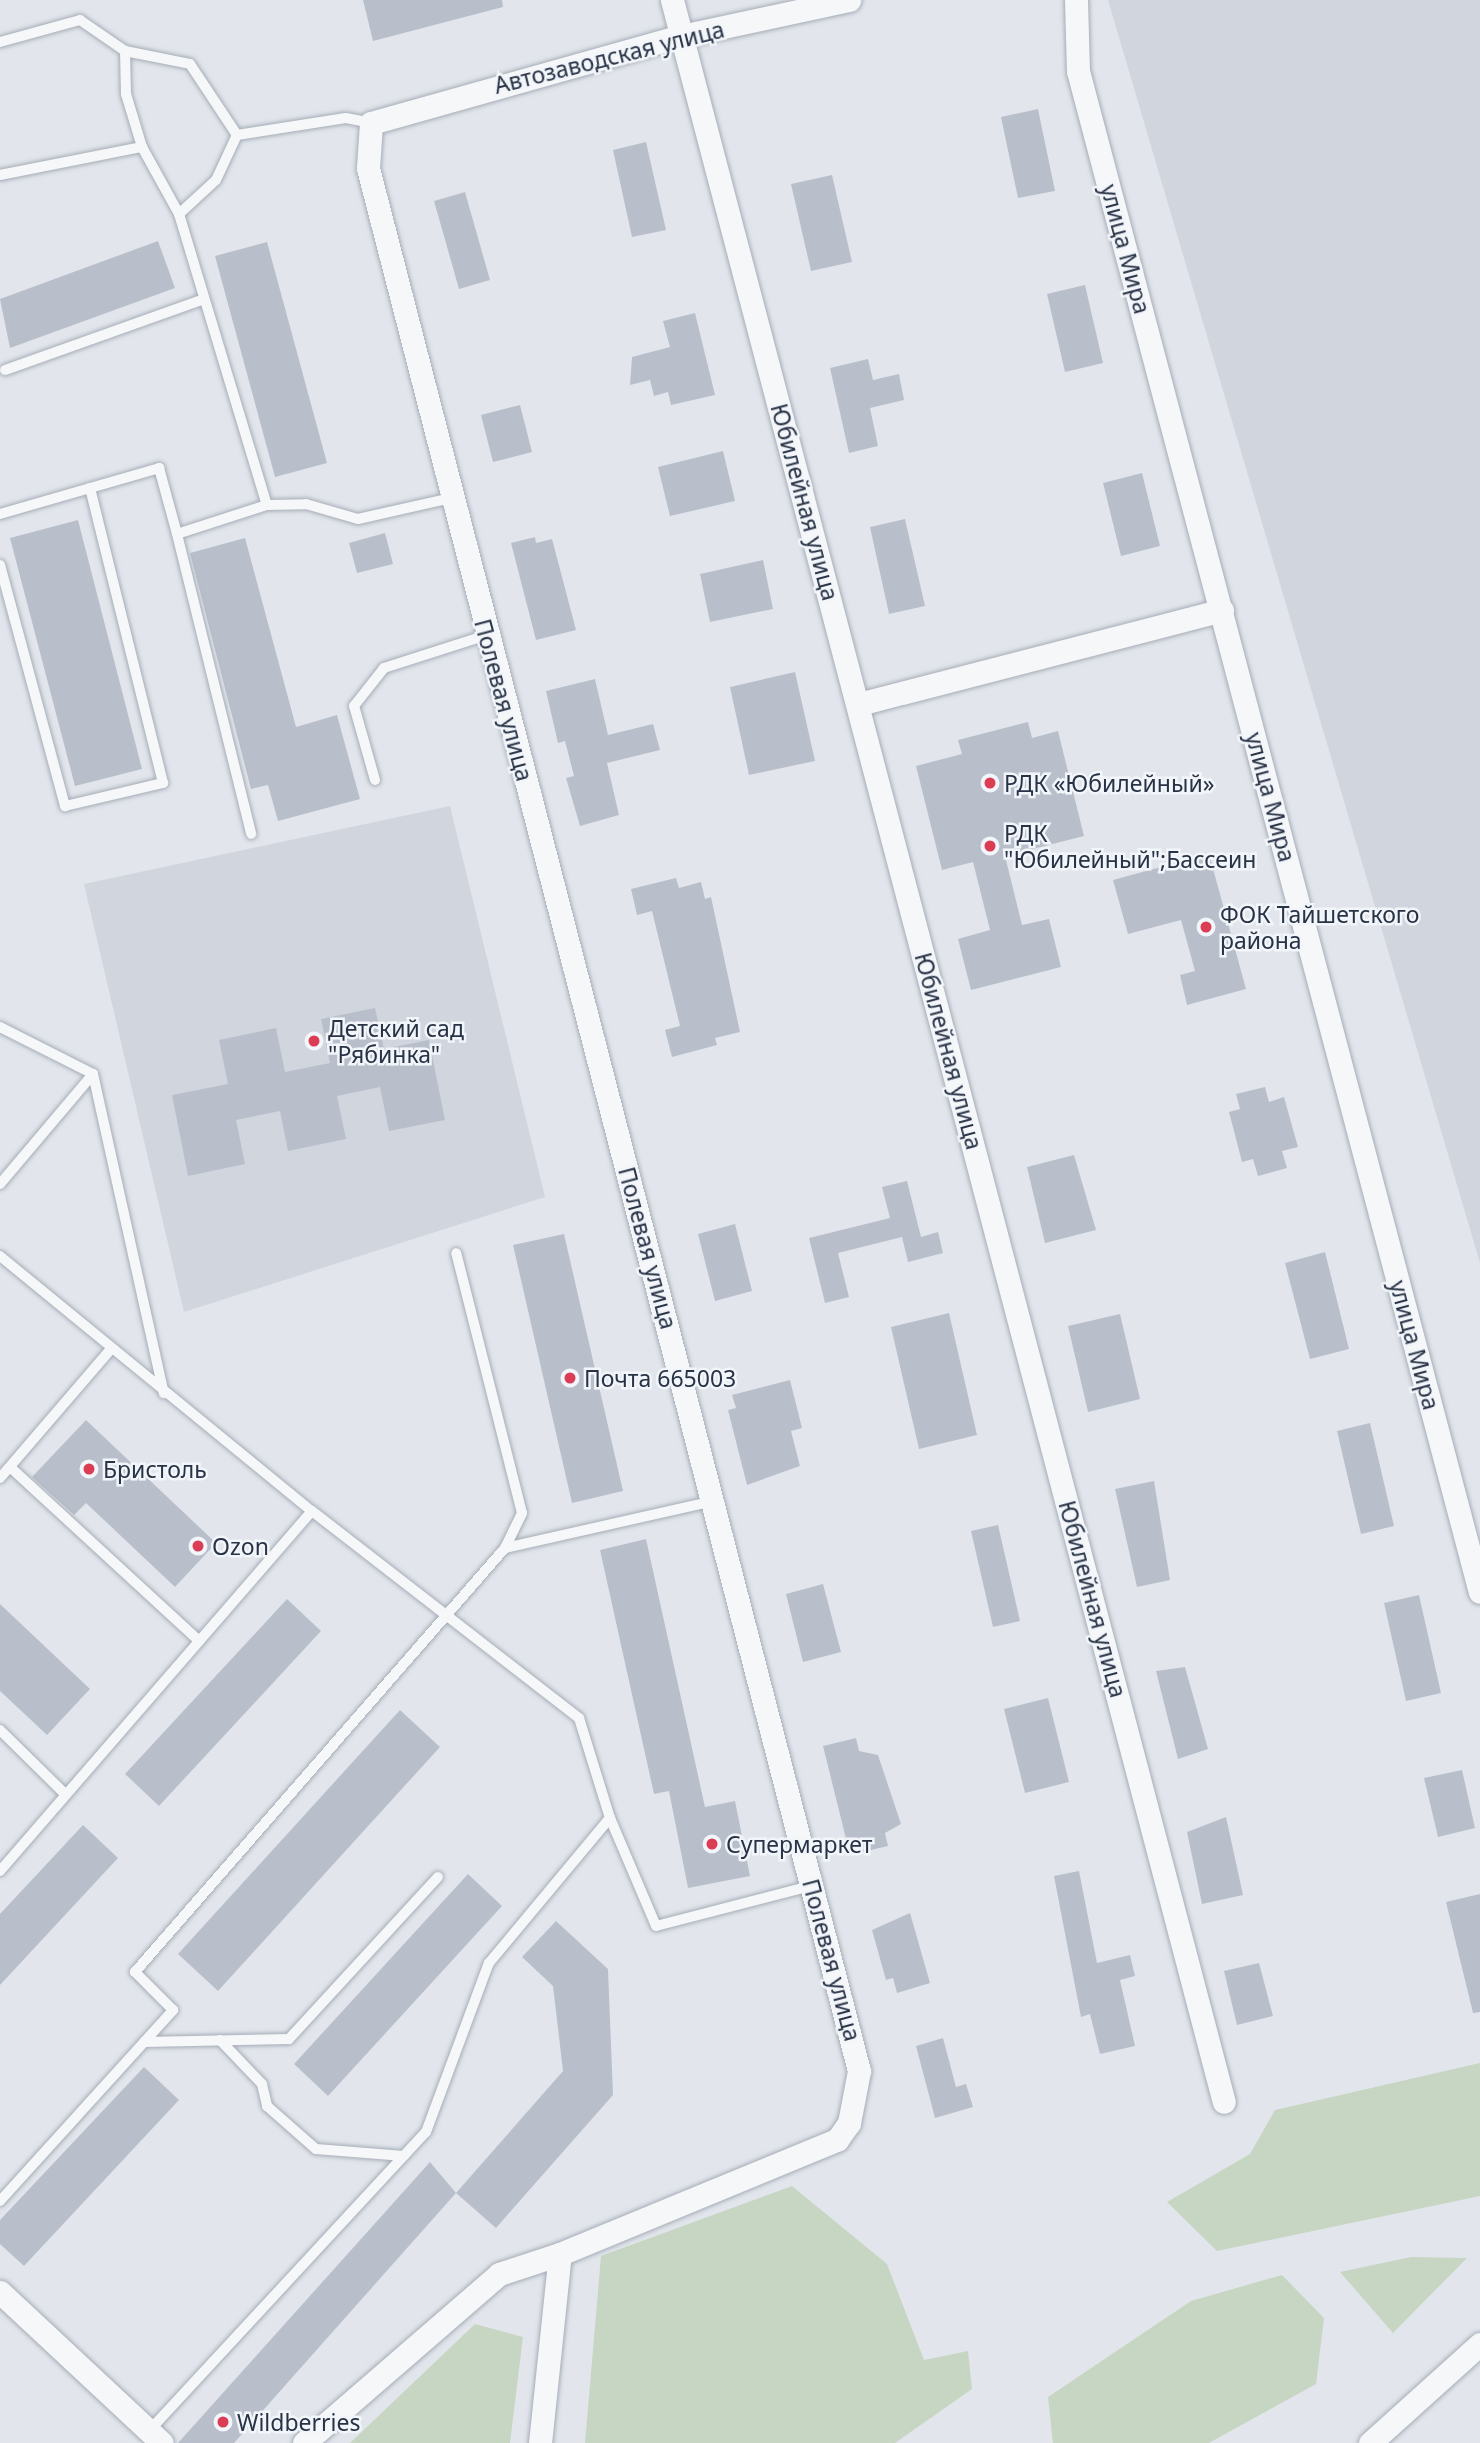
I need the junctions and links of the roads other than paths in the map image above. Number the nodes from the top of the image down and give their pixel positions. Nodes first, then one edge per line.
1 (672, 0) edge
2 (849, 0) edge
3 (1076, 0) edge
4 (681, 36) junction
5 (0, 42) edge
6 (125, 51) junction
7 (371, 123) junction
8 (237, 135) junction
9 (142, 147) junction
10 (0, 175) edge
11 (178, 214) junction
12 (204, 299) junction
13 (5, 370) dead end
14 (90, 488) junction
15 (451, 498) junction
16 (267, 505) junction
17 (0, 514) edge
18 (177, 534) junction
19 (0, 565) edge
20 (1222, 610) junction
21 (487, 635) junction
22 (859, 705) junction
23 (374, 780) dead end
24 (251, 834) dead end
25 (0, 1027) edge
26 (93, 1074) junction
27 (0, 1184) edge
28 (456, 1253) dead end
29 (0, 1256) edge
30 (110, 1350) junction
31 (164, 1393) junction
32 (10, 1467) junction
33 (0, 1478) edge
34 (714, 1501) junction
35 (312, 1511) junction
36 (505, 1548) junction
37 (1480, 1592) edge
38 (443, 1614) junction
39 (199, 1641) junction
40 (0, 1730) edge
41 (64, 1793) junction
42 (610, 1818) junction
43 (0, 1871) edge
44 (438, 1877) dead end
45 (813, 1886) junction
46 (220, 2040) junction
47 (144, 2042) junction
48 (1224, 2102) dead end
49 (404, 2156) junction
50 (0, 2201) edge
51 (560, 2254) junction
52 (0, 2292) edge
53 (1477, 2349) edge
54 (155, 2438) edge
55 (304, 2443) edge
56 (540, 2443) edge
57 (1370, 2443) edge

1 - 4 street, Юбилейная улица
2 - 4 street, Автозаводская улица
3 - 20 street, улица Мира
4 - 7 street, Автозаводская улица
4 - 22 street, Юбилейная улица
5 - 6 lane
6 - 8 lane
6 - 9 lane
7 - 8 lane
7 - 15 street, Полевая улица
8 - 11 lane
9 - 10 lane
9 - 11 lane
11 - 12 lane
12 - 13 lane
12 - 16 lane
14 - 17 lane
14 - 18 lane
14 - 19 lane
15 - 16 lane
15 - 21 street, Полевая улица
16 - 18 lane
18 - 24 lane
20 - 22 street
20 - 37 street, улица Мира
21 - 23 lane
21 - 34 street, Полевая улица
22 - 48 street, Юбилейная улица
25 - 26 lane
26 - 27 lane
26 - 31 lane
28 - 36 lane
29 - 30 lane
30 - 31 lane
30 - 32 lane
31 - 35 lane
32 - 33 lane
32 - 39 lane
34 - 36 lane
34 - 45 street, Полевая улица
35 - 38 lane
35 - 39 lane
36 - 38 lane
38 - 42 lane
38 - 47 lane
39 - 41 lane
40 - 41 lane
41 - 43 lane
42 - 45 lane
42 - 49 lane
44 - 46 lane
45 - 51 street, Полевая улица
46 - 47 lane
46 - 49 lane
47 - 50 lane
49 - 54 lane
51 - 55 street, Полевая улица
51 - 56 street
52 - 54 street
53 - 57 street

